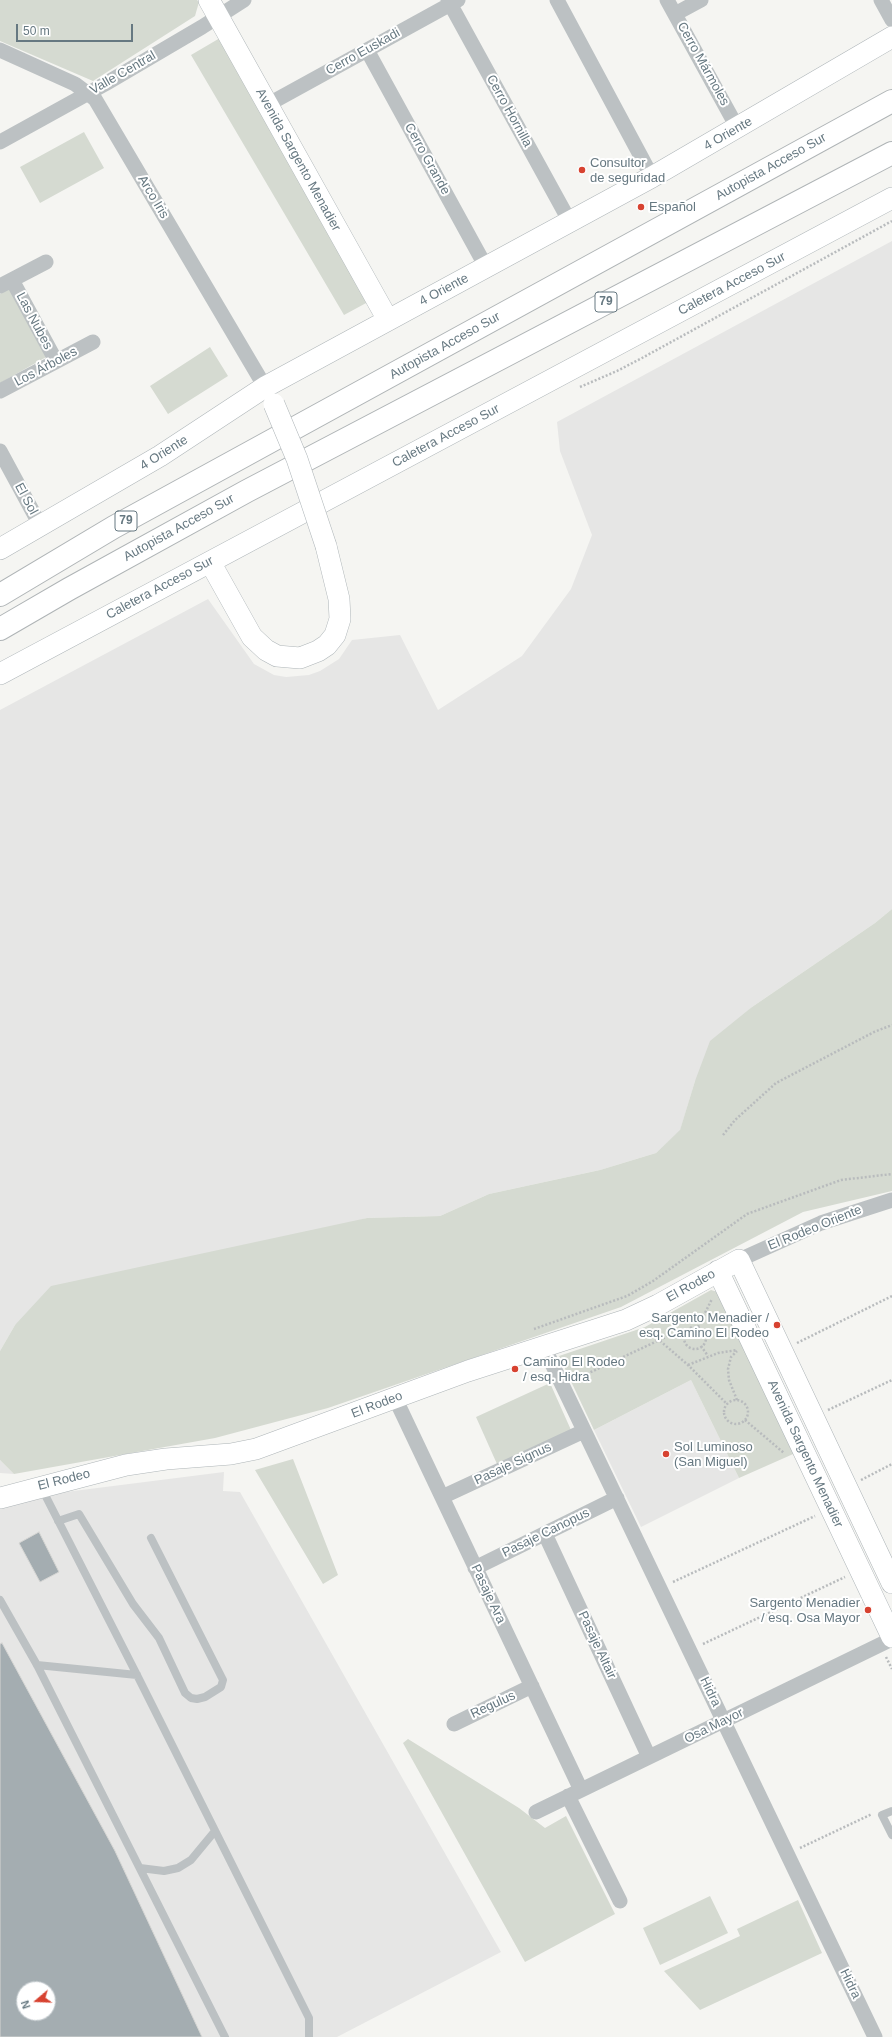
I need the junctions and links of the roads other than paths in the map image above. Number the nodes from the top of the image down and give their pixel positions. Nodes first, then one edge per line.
1 (244, 0) edge
2 (557, 0) edge
3 (667, 0) edge
4 (701, 0) edge
5 (881, 0) edge
6 (452, 2) edge
7 (213, 8) edge
8 (675, 14) junction
9 (892, 20) edge
10 (892, 37) edge
11 (0, 50) edge
12 (367, 50) junction
13 (89, 93) junction
14 (892, 101) edge
15 (267, 105) junction
16 (738, 128) junction
17 (0, 142) edge
18 (892, 153) edge
19 (652, 177) junction
20 (892, 198) edge
21 (570, 222) junction
22 (46, 262) dead end
23 (486, 268) junction
24 (6, 283) edge
25 (388, 320) junction
26 (93, 342) dead end
27 (56, 361) junction
28 (0, 391) edge
29 (270, 396) junction
30 (0, 452) edge
31 (40, 525) junction
32 (0, 549) edge
33 (210, 562) junction
34 (0, 595) edge
35 (0, 630) edge
36 (0, 674) edge
37 (892, 1200) edge
38 (739, 1260) junction
39 (718, 1271) junction
40 (544, 1347) junction
41 (395, 1398) junction
42 (584, 1431) junction
43 (40, 1487) junction
44 (442, 1497) junction
45 (0, 1498) edge
46 (616, 1498) junction
47 (58, 1521) junction
48 (545, 1534) junction
49 (151, 1538) dead end
50 (475, 1568) junction
51 (892, 1583) edge
52 (0, 1600) edge
53 (892, 1638) edge
54 (36, 1665) junction
55 (137, 1675) junction
56 (532, 1686) junction
57 (724, 1721) junction
58 (454, 1724) dead end
59 (649, 1757) junction
60 (575, 1793) junction
61 (892, 1811) edge
62 (536, 1812) dead end
63 (215, 1831) junction
64 (892, 1835) edge
65 (140, 1868) junction
66 (620, 1901) dead end
67 (225, 2037) edge
68 (309, 2037) edge
69 (875, 2037) edge

1 - 7 street, Valle Central
2 - 19 street
3 - 8 street, Cerro Mármoles
4 - 8 street
5 - 9 street
6 - 12 street, Cerro Euskadi
6 - 21 street, Cerro Hornilla
7 - 13 street, Valle Central
7 - 15 main road, Avenida Sargento Menadier
8 - 16 street, Cerro Mármoles
10 - 16 main road, 4 Oriente
11 - 13 street, Arco Iris
12 - 15 street, Cerro Euskadi
12 - 23 street, Cerro Grande
13 - 17 street, Valle Central
13 - 29 street, Arco Iris
14 - 34 highway, Autopista Acceso Sur / 79
15 - 25 main road, Avenida Sargento Menadier
16 - 19 main road, 4 Oriente
18 - 35 highway, Autopista Acceso Sur / 79
19 - 21 main road, 4 Oriente
20 - 33 main road, Caletera Acceso Sur
21 - 23 main road, 4 Oriente
22 - 24 street
23 - 25 main road, 4 Oriente
24 - 27 street, Las Nubes
25 - 29 main road, 4 Oriente
26 - 27 street, Los Árboles
27 - 28 street, Los Árboles
29 - 31 main road, 4 Oriente
29 - 33 main road, bridge
30 - 31 street, El Sol
31 - 32 main road, 4 Oriente
33 - 36 main road, Caletera Acceso Sur
37 - 38 street, El Rodeo Oriente
38 - 39 main road, El Rodeo
38 - 51 main road, Avenida Sargento Menadier
39 - 40 main road, El Rodeo
39 - 53 main road, Avenida Sargento Menadier
40 - 41 main road, El Rodeo
40 - 42 street, Hidra
41 - 43 main road, El Rodeo
41 - 44 street, Pasaje Ara
42 - 44 street, Pasaje Signus
42 - 46 street, Hidra
43 - 45 main road, El Rodeo
43 - 47 lane
44 - 50 street, Pasaje Ara
46 - 48 street, Pasaje Canopus
46 - 57 street, Hidra
47 - 49 lane
47 - 55 lane
48 - 50 street, Pasaje Canopus
48 - 59 street, Pasaje Altair
50 - 56 street, Pasaje Ara
52 - 54 lane
53 - 57 street, Osa Mayor
54 - 55 lane
54 - 65 lane
55 - 63 lane
56 - 58 street, Regulus
56 - 60 street, Pasaje Ara
57 - 59 street, Osa Mayor
57 - 69 street, Hidra
59 - 60 street, Osa Mayor
60 - 62 street, Osa Mayor
60 - 66 street, Pasaje Ara
61 - 64 lane
63 - 65 lane
63 - 68 lane
65 - 67 lane

